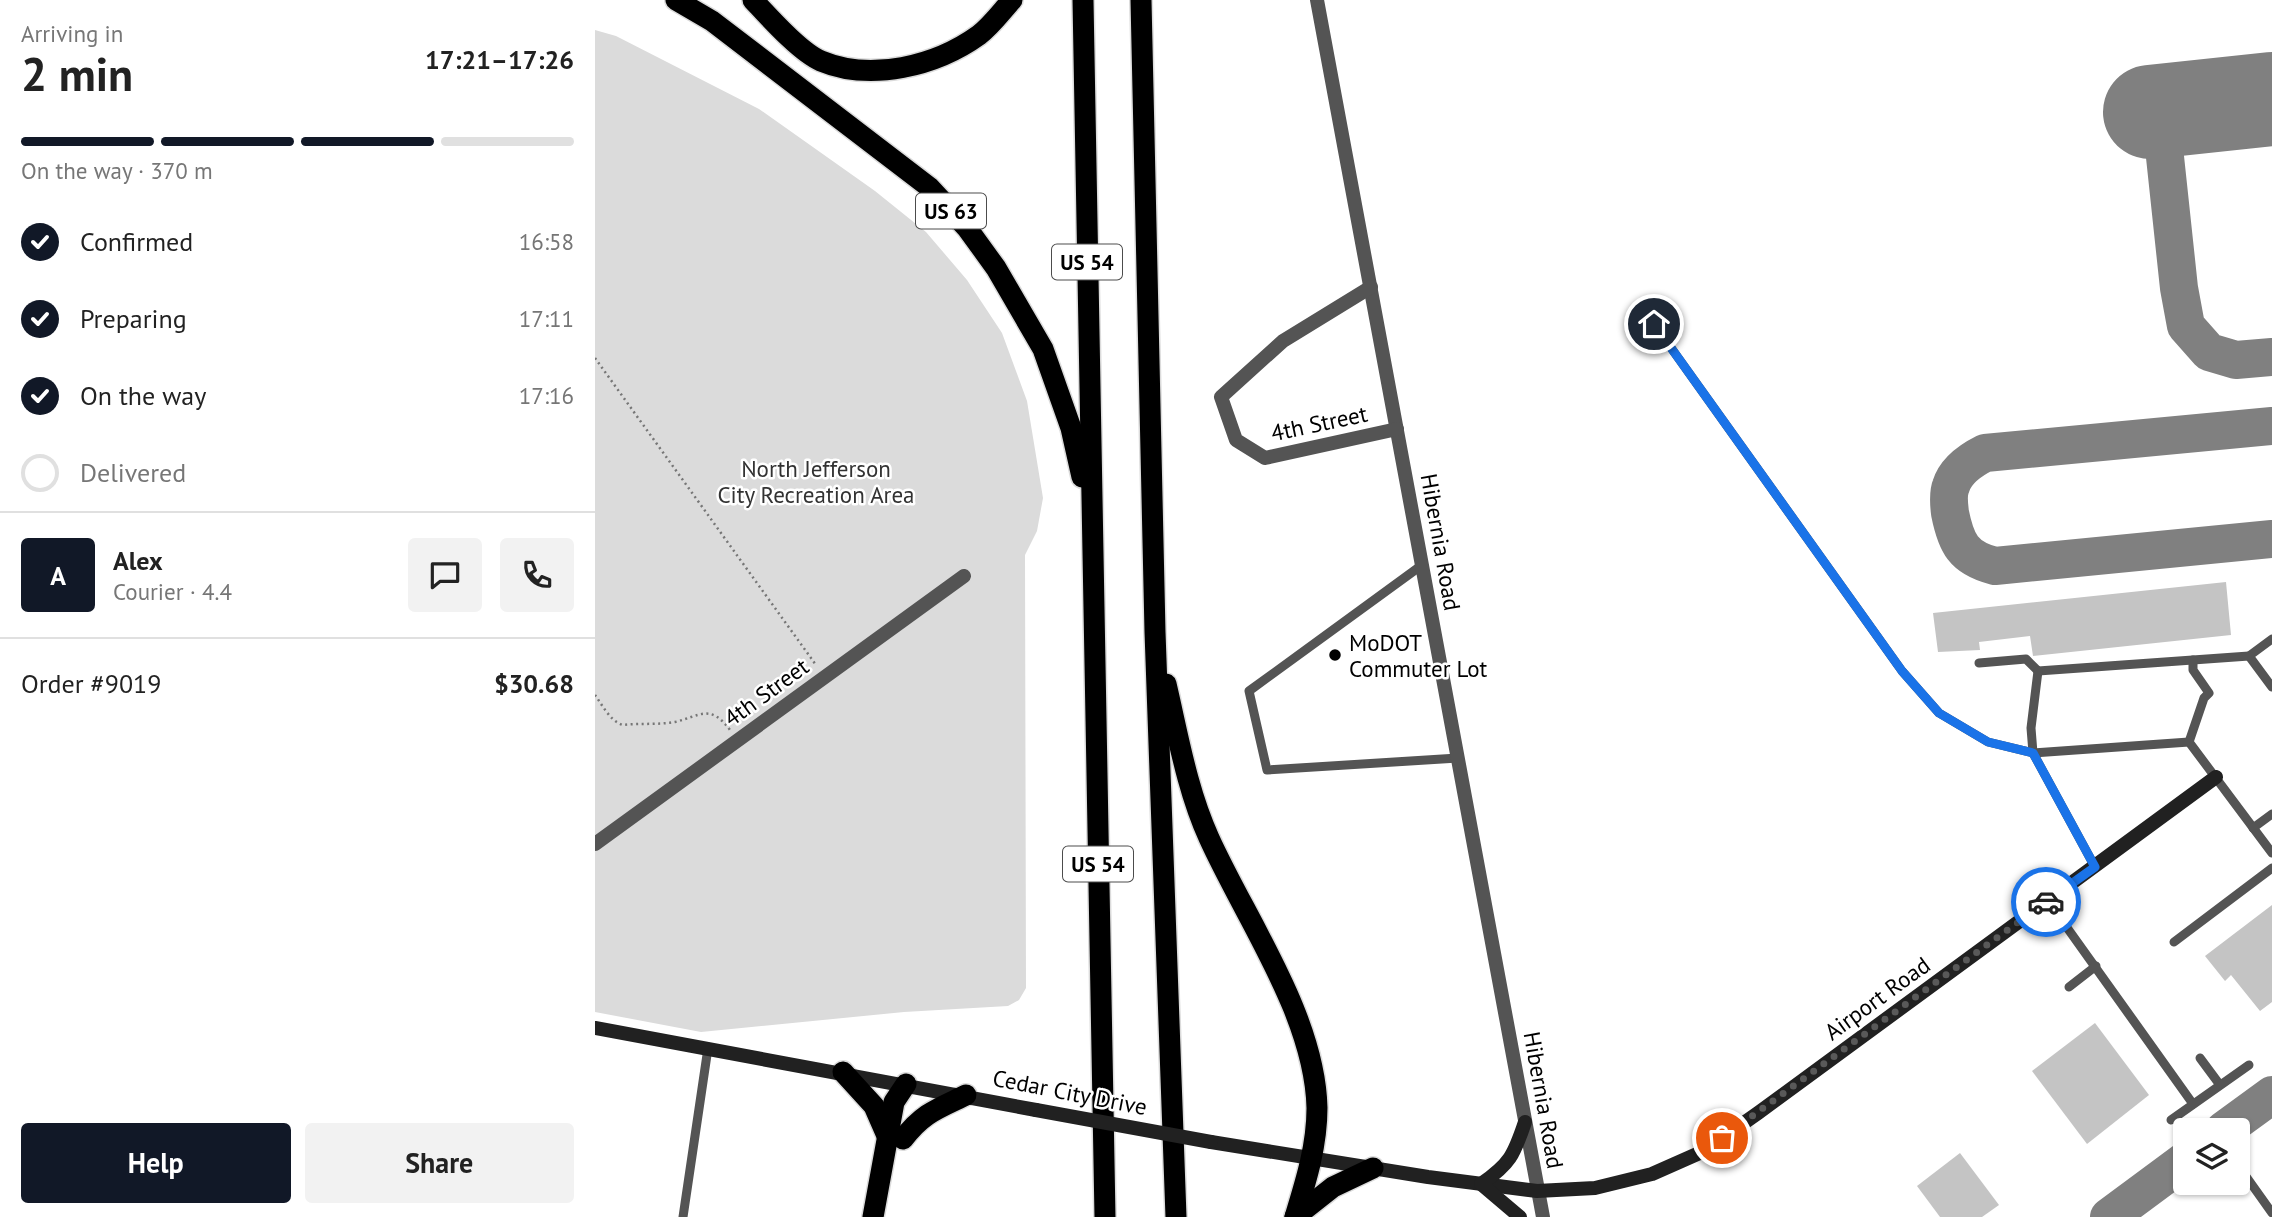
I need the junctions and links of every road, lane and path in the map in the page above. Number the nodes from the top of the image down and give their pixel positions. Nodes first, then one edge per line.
1 (676, 0) edge
2 (753, 0) edge
3 (1012, 0) edge
4 (1083, 0) edge
5 (1141, 0) edge
6 (1151, 0) edge
7 (1317, 0) edge
8 (1142, 50) junction
9 (1370, 287) junction
10 (1654, 324) dead end
11 (595, 358) edge
12 (1397, 429) junction
13 (1092, 523) junction
14 (1422, 565) junction
15 (964, 576) dead end
16 (1155, 632) junction
17 (2272, 639) edge
18 (2249, 656) junction
19 (2193, 660) junction
20 (1979, 663) dead end
21 (2038, 671) junction
22 (825, 678) junction
23 (2272, 687) edge
24 (595, 695) edge
25 (738, 741) junction
26 (2189, 742) junction
27 (2033, 753) junction
28 (1458, 758) junction
29 (2216, 777) junction
30 (2272, 814) edge
31 (2253, 828) junction
32 (595, 844) edge
33 (2272, 853) edge
34 (2095, 867) junction
35 (2272, 868) edge
36 (2048, 901) junction
37 (2174, 942) dead end
38 (2096, 967) junction
39 (2069, 987) dead end
40 (595, 1028) edge
41 (708, 1048) junction
42 (2200, 1058) dead end
43 (2249, 1065) dead end
44 (842, 1072) junction
45 (906, 1084) junction
46 (2220, 1085) junction
47 (966, 1096) junction
48 (2193, 1104) junction
49 (2171, 1120) dead end
50 (1525, 1122) junction
51 (896, 1140) junction
52 (1313, 1159) junction
53 (1373, 1168) junction
54 (2250, 1182) edge
55 (1481, 1184) junction
56 (1537, 1191) junction
57 (1104, 1213) edge
58 (2272, 1213) edge
59 (683, 1217) edge
60 (873, 1217) edge
61 (888, 1217) edge
62 (1176, 1217) edge
63 (1295, 1217) edge
64 (1520, 1217) edge
65 (1543, 1217) edge

1 - 13 highway, US 63
2 - 3 highway
4 - 13 highway, US 54
5 - 8 highway, US 54
6 - 8 highway
7 - 9 street, Hibernia Road
8 - 16 highway, US 54
9 - 12 street, Hibernia Road
9 - 12 street, 4th Street
10 - 27 lane
11 - 22 path
12 - 14 street, Hibernia Road
13 - 57 highway, US 54
14 - 28 street, Hibernia Road
14 - 28 lane
15 - 22 street, 4th Street
16 - 52 highway
16 - 62 highway, US 54
17 - 18 lane
18 - 19 lane
18 - 23 lane
19 - 21 lane
19 - 26 lane
20 - 21 lane
21 - 27 lane
22 - 25 street, 4th Street
24 - 25 path
25 - 32 street, 4th Street
26 - 27 lane
26 - 29 lane
27 - 34 lane
28 - 50 street, Hibernia Road
29 - 31 lane
29 - 34 street, Airport Road
30 - 31 lane
31 - 33 lane
34 - 36 street, Airport Road
35 - 37 lane
36 - 38 lane
36 - 56 street, Airport Road
38 - 39 lane
38 - 48 lane
40 - 41 street, Cedar City Drive
41 - 44 street, Cedar City Drive
41 - 59 lane
42 - 46 lane
43 - 46 lane
44 - 45 street, Cedar City Drive
44 - 51 highway
45 - 47 street, Cedar City Drive
45 - 51 highway
46 - 48 lane
47 - 51 highway
47 - 52 street, Cedar City Drive, bridge
48 - 49 lane
50 - 55 street
50 - 56 street, Hibernia Road
51 - 60 highway
51 - 61 highway
52 - 53 street, Cedar City Drive
52 - 63 highway
53 - 55 street, Cedar City Drive
53 - 63 highway
54 - 58 lane
55 - 56 street, Cedar City Drive
55 - 64 street
56 - 65 street, Hibernia Road

